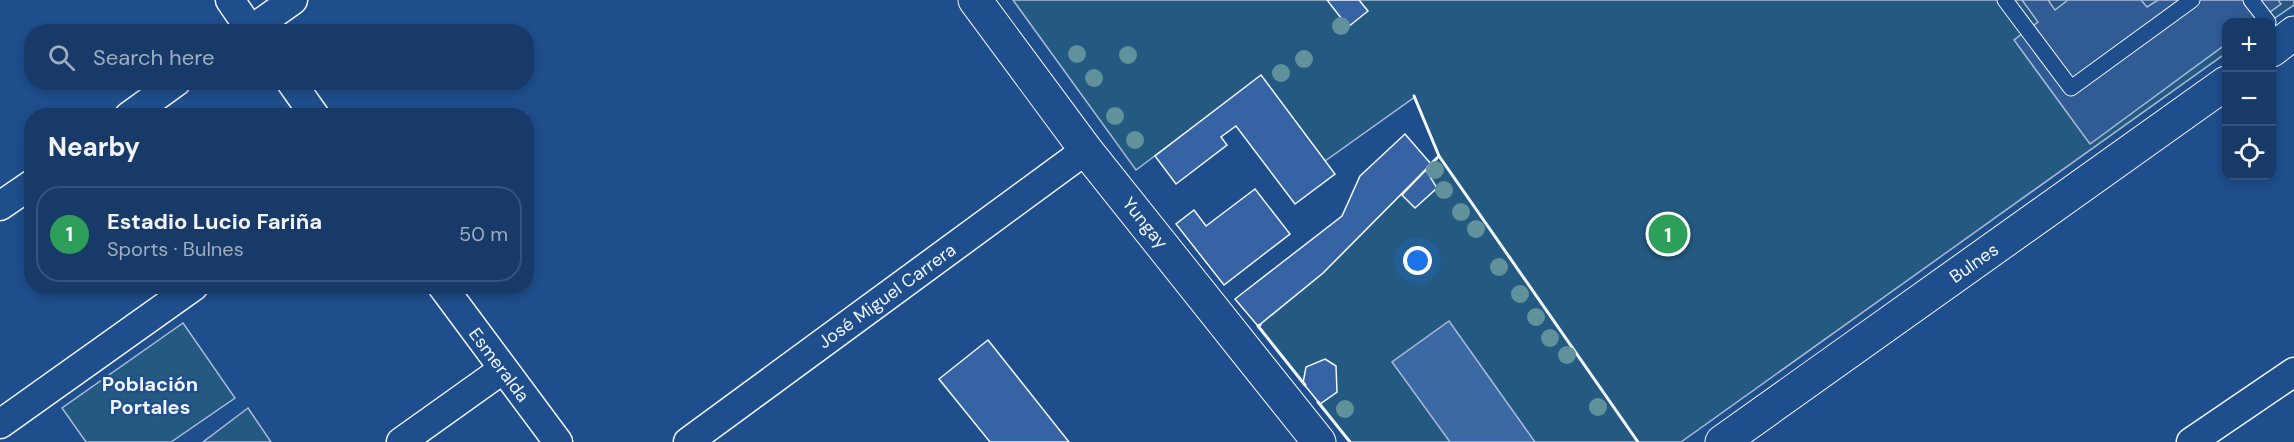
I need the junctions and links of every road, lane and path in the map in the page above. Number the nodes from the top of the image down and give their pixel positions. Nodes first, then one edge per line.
1 (230, 0) edge
2 (293, 0) edge
3 (975, 0) edge
4 (2005, 0) edge
5 (2192, 0) edge
6 (2251, 0) edge
7 (246, 24) edge
8 (260, 24) edge
9 (2277, 35) edge
10 (2222, 86) edge
11 (165, 90) edge
12 (297, 90) edge
13 (140, 108) edge
14 (309, 108) edge
15 (1086, 150) junction
16 (24, 189) edge
17 (0, 206) edge
18 (183, 294) edge
19 (448, 294) edge
20 (502, 370) junction
21 (2294, 372) edge
22 (0, 424) edge
23 (401, 442) edge
24 (558, 442) edge
25 (687, 442) edge
26 (1319, 442) edge
27 (1722, 442) edge
28 (2191, 442) edge

1 - 7 street
2 - 8 street
3 - 15 street, Yungay
4 - 5 lane
6 - 9 lane
10 - 27 street, Bulnes
11 - 13 street
12 - 14 street
15 - 25 street, José Miguel Carrera
15 - 26 street, Yungay
16 - 17 street
18 - 22 street
19 - 20 street, Esmeralda
20 - 23 street
20 - 24 street, Esmeralda
21 - 28 street

